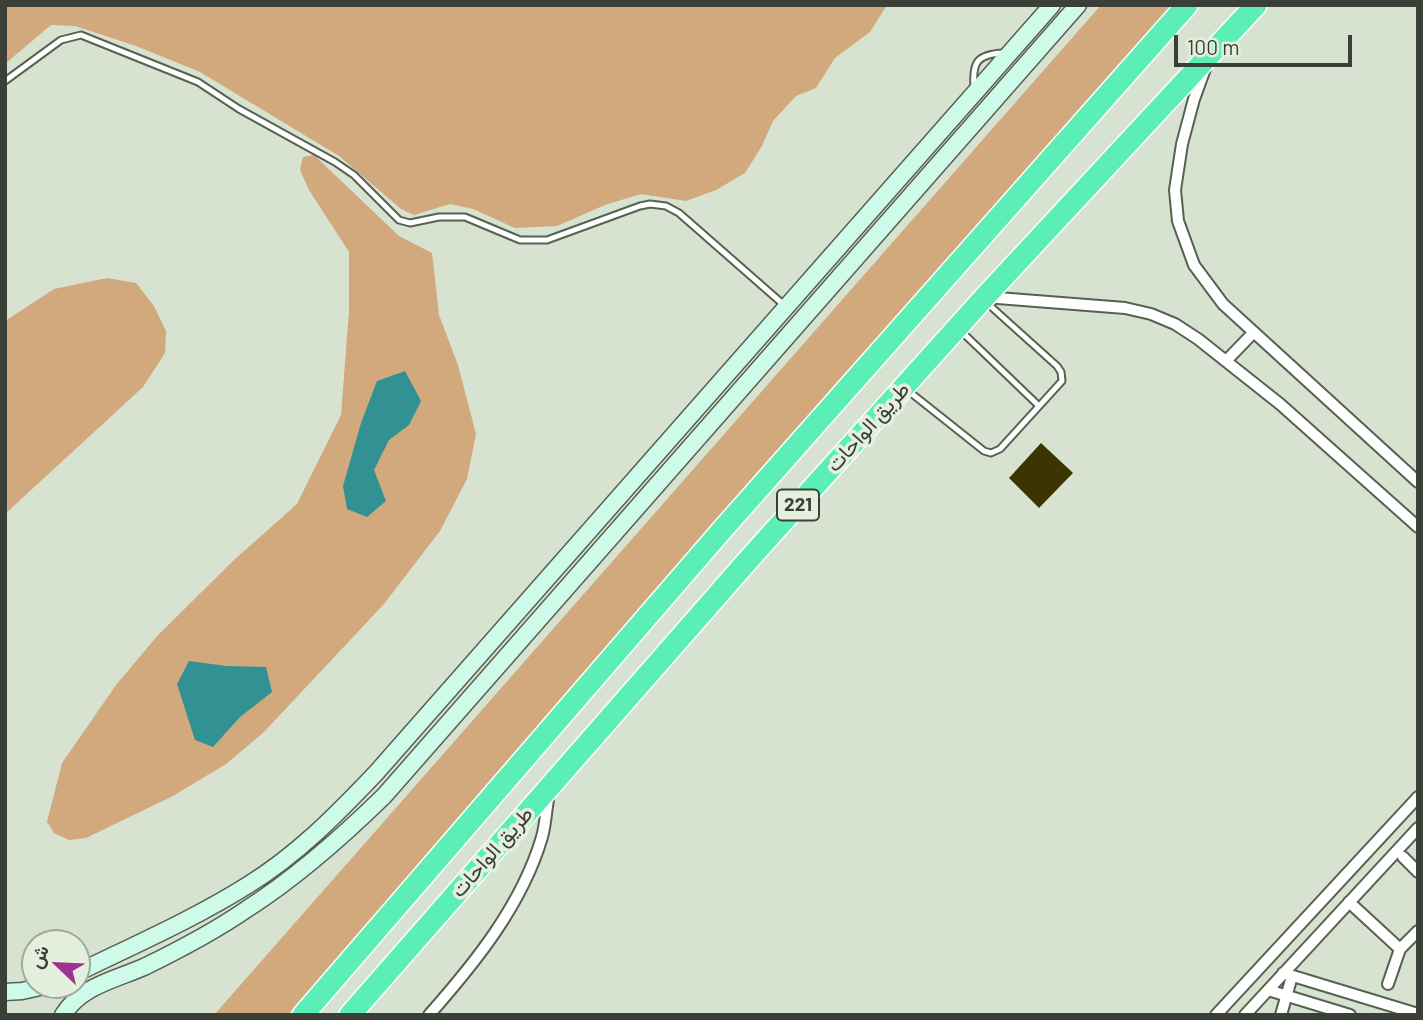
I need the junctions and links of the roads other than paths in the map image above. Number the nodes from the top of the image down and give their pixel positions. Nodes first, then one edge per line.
1 (1052, 5) edge
2 (1078, 5) edge
3 (1188, 5) edge
4 (1256, 5) edge
5 (1210, 56) junction
6 (5, 80) edge
7 (918, 158) junction
8 (932, 170) junction
9 (984, 298) junction
10 (786, 307) junction
11 (957, 328) junction
12 (1254, 332) junction
13 (1226, 362) junction
14 (904, 387) junction
15 (1039, 406) junction
16 (1418, 482) edge
17 (1418, 527) edge
18 (565, 558) junction
19 (581, 571) junction
20 (550, 785) junction
21 (1415, 805) edge
22 (1418, 828) edge
23 (1403, 857) dead end
24 (1418, 872) edge
25 (1349, 902) junction
26 (1418, 931) edge
27 (1400, 949) junction
28 (91, 966) edge
29 (1287, 975) junction
30 (1388, 984) dead end
31 (1268, 990) junction
32 (1286, 995) junction
33 (1418, 1014) edge
34 (63, 1015) edge
35 (303, 1015) edge
36 (350, 1015) edge
37 (429, 1015) edge
38 (1216, 1015) edge
39 (1245, 1015) edge
40 (1281, 1015) edge
41 (1350, 1015) edge

1 - 7 street
2 - 8 street
3 - 35 highway, طريق الواحات / 221
4 - 5 highway, طريق الواحات / 221
5 - 9 highway, طريق الواحات / 221
5 - 12 street
6 - 10 lane
7 - 8 street
7 - 10 street
8 - 19 street
9 - 11 highway, طريق الواحات / 221
9 - 13 street
9 - 15 lane
10 - 18 street
11 - 14 highway, طريق الواحات / 221
11 - 15 lane
12 - 13 street
12 - 16 street
13 - 17 street
14 - 15 lane
14 - 20 highway, طريق الواحات / 221
18 - 19 street
18 - 28 street
19 - 34 street
20 - 36 highway, طريق الواحات / 221
20 - 37 street
21 - 38 street
22 - 25 street
23 - 24 street
25 - 27 street
25 - 29 street
26 - 27 street
27 - 30 street
29 - 31 street
29 - 32 street
29 - 33 street
31 - 32 street
31 - 39 street
32 - 40 street
32 - 41 street

